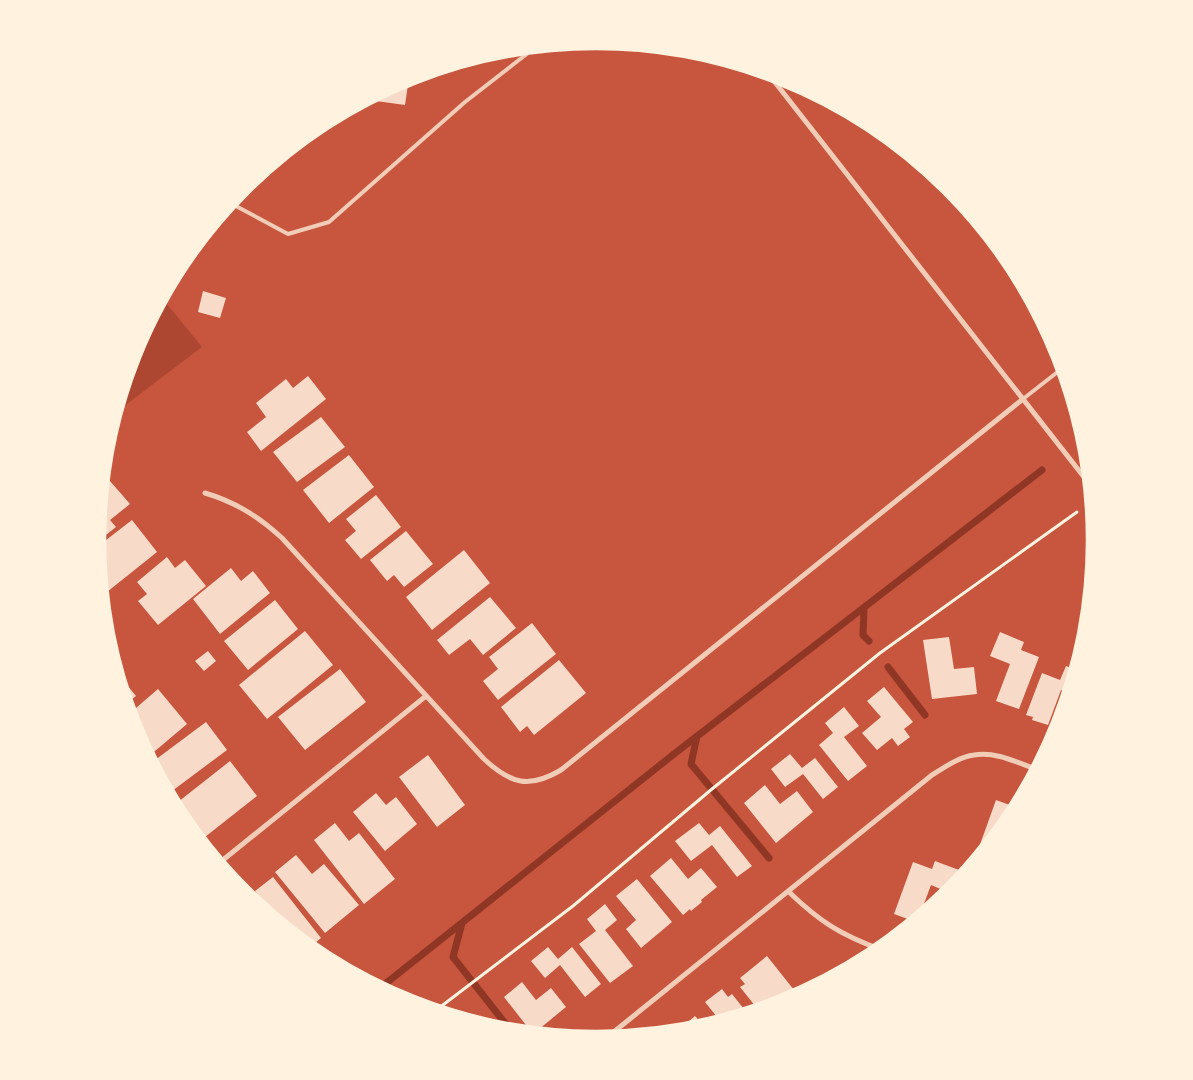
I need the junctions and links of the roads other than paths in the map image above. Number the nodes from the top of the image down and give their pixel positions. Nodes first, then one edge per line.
1 (527, 54) edge
2 (776, 83) edge
3 (236, 206) edge
4 (1058, 372) edge
5 (1023, 399) junction
6 (1084, 477) edge
7 (205, 493) dead end
8 (426, 696) junction
9 (1032, 768) edge
10 (223, 860) edge
11 (789, 892) junction
12 (872, 946) edge
13 (616, 1030) edge

1 - 3 lane
2 - 5 street
4 - 5 lane
5 - 6 street
5 - 8 street
7 - 8 street
8 - 10 street
9 - 11 street
11 - 12 street
11 - 13 street

